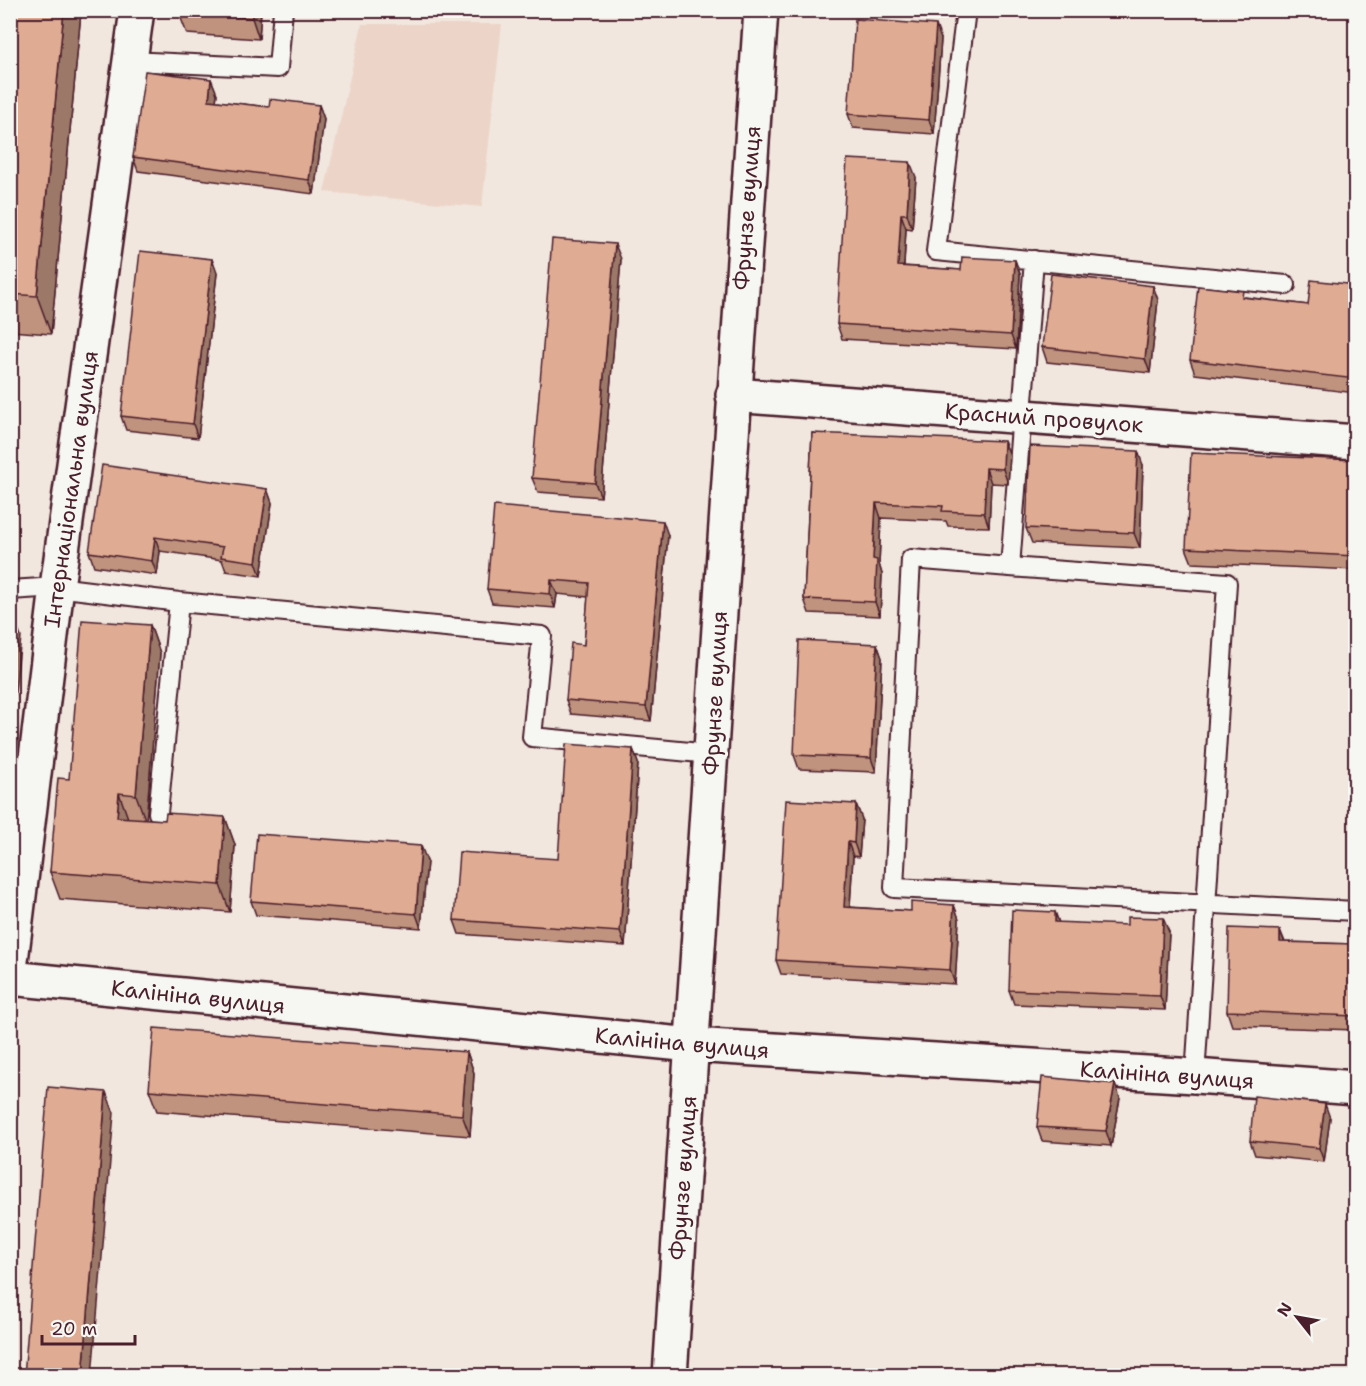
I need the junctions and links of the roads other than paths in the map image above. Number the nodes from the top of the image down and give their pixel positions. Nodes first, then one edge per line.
1 (137, 10) edge
2 (283, 10) edge
3 (761, 10) edge
4 (966, 10) edge
5 (129, 61) junction
6 (1034, 260) junction
7 (1286, 285) dead end
8 (733, 395) junction
9 (1021, 416) junction
10 (1356, 442) edge
11 (1010, 567) junction
12 (57, 587) junction
13 (10, 590) edge
14 (179, 602) junction
15 (711, 754) junction
16 (158, 813) dead end
17 (1207, 902) junction
18 (1356, 911) edge
19 (10, 969) edge
20 (10, 978) edge
21 (692, 1045) junction
22 (1195, 1076) junction
23 (1356, 1088) edge
24 (670, 1376) edge

1 - 5 street, Інтернаціональна вулиця
2 - 5 lane
3 - 8 street, Фрунзе вулиця
4 - 6 lane
5 - 12 street, Інтернаціональна вулиця
6 - 7 lane
6 - 9 lane
8 - 9 street, Красний провулок
8 - 15 street, Фрунзе вулиця
9 - 10 street, Красний провулок
9 - 11 lane
11 - 17 lane
11 - 17 lane
12 - 13 lane
12 - 14 lane
12 - 19 street, Інтернаціональна вулиця
14 - 15 lane
14 - 16 lane
15 - 21 street, Фрунзе вулиця
17 - 18 lane
17 - 22 lane
20 - 21 street, Калініна вулиця
21 - 22 street, Калініна вулиця
21 - 24 street, Фрунзе вулиця
22 - 23 street, Калініна вулиця

